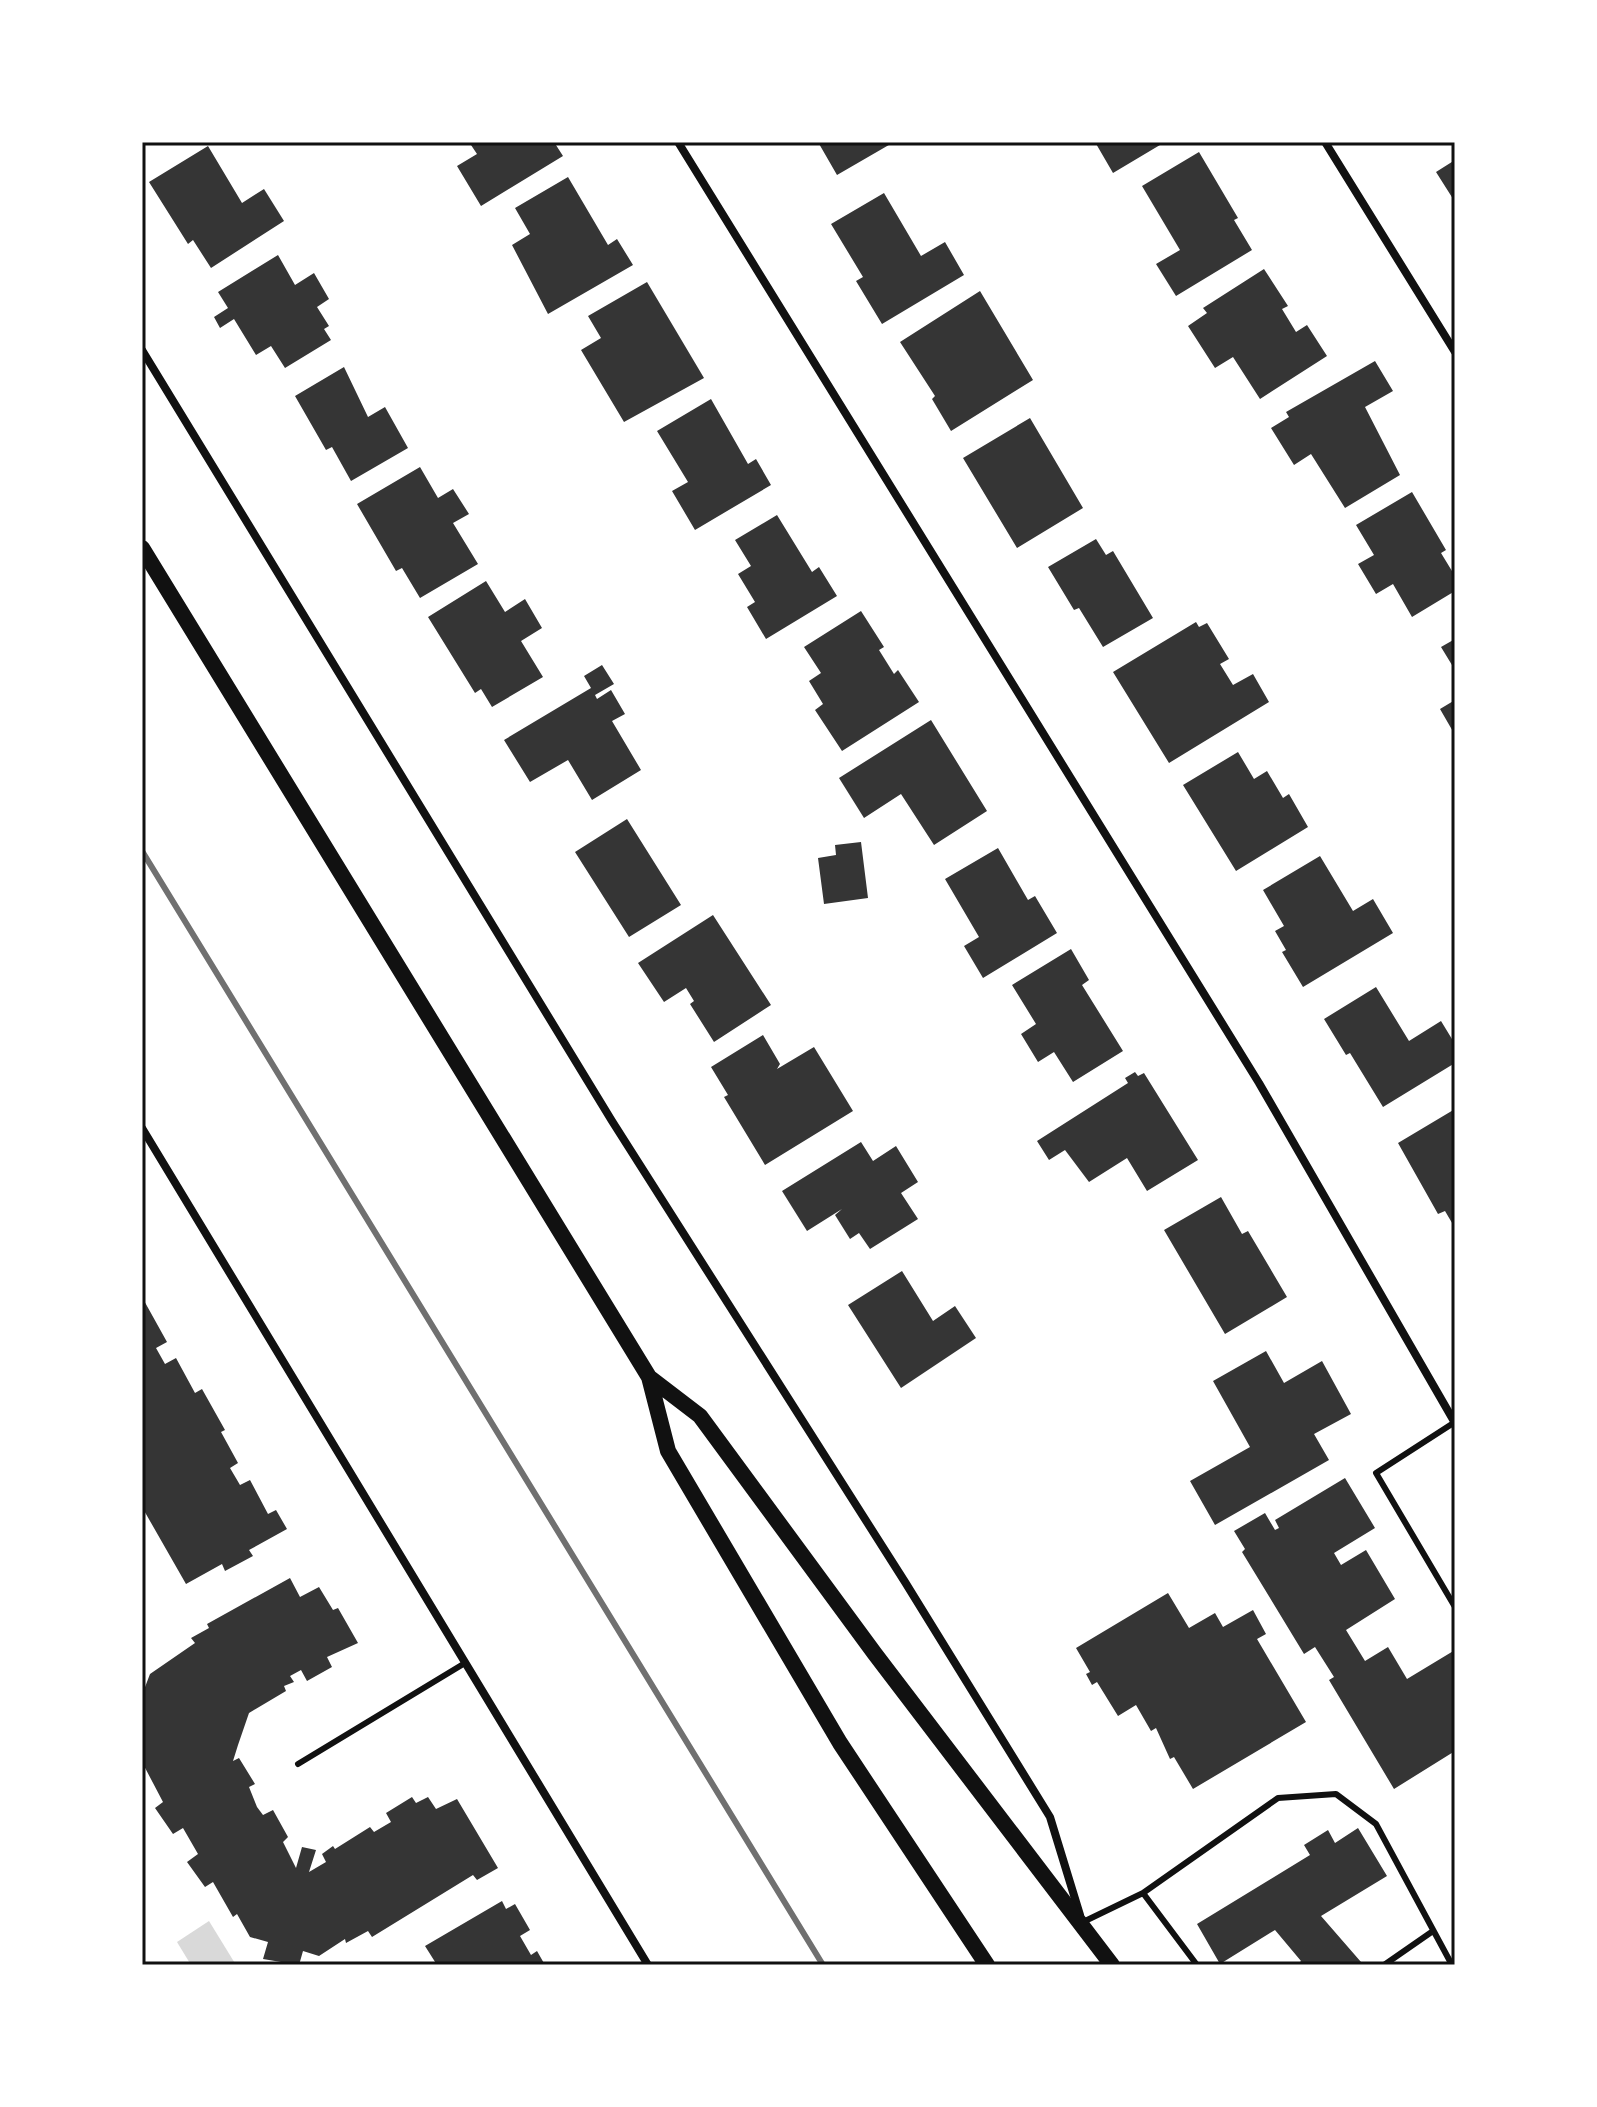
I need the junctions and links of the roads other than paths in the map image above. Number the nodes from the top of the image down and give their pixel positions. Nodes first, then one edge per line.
1 (678, 142) edge
2 (1325, 142) edge
3 (142, 350) edge
4 (1455, 352) edge
5 (142, 548) edge
6 (142, 1128) edge
7 (649, 1377) junction
8 (1455, 1422) edge
9 (1451, 1592) edge
10 (1455, 1607) edge
11 (465, 1663) junction
12 (298, 1764) dead end
13 (1143, 1893) junction
14 (1082, 1922) junction
15 (1433, 1931) junction
16 (648, 1965) edge
17 (987, 1965) edge
18 (1112, 1965) edge
19 (1197, 1965) edge
20 (1384, 1965) edge
21 (1452, 1965) edge

1 - 8 street
2 - 4 street
3 - 14 street
5 - 7 main road
6 - 11 street
7 - 14 main road
7 - 17 main road
8 - 9 lane
9 - 10 lane
11 - 12 lane
11 - 16 street
13 - 14 lane
13 - 15 lane
13 - 19 lane
14 - 18 main road
15 - 20 lane
15 - 21 lane

